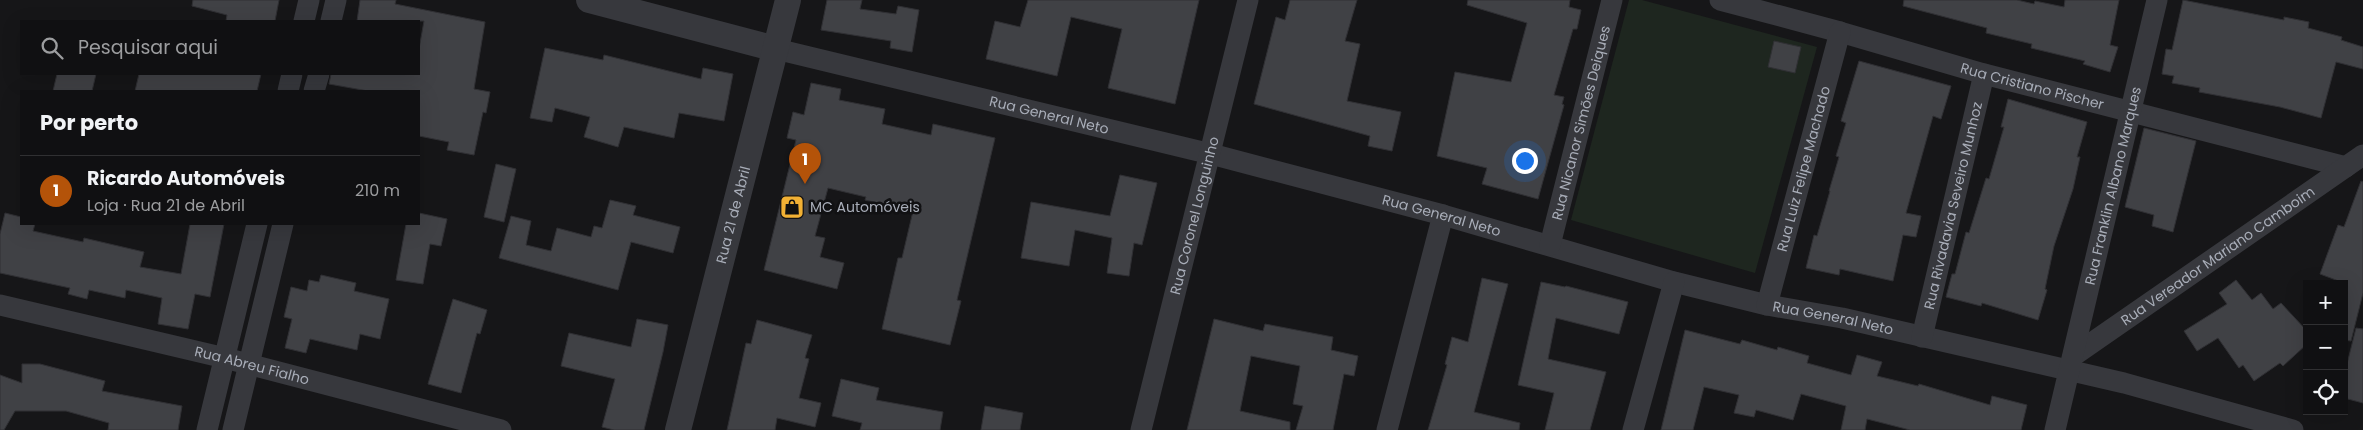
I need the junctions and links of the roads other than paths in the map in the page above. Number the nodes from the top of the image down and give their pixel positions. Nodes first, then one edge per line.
1 (309, 0) edge
2 (336, 0) edge
3 (589, 0) edge
4 (788, 0) edge
5 (1248, 0) edge
6 (1612, 0) edge
7 (1720, 0) edge
8 (2157, 0) edge
9 (304, 20) edge
10 (331, 20) edge
11 (1840, 32) junction
12 (776, 49) junction
13 (1984, 74) junction
14 (292, 75) edge
15 (319, 75) edge
16 (288, 90) edge
17 (314, 90) edge
18 (2130, 111) junction
19 (1211, 154) junction
20 (2354, 161) edge
21 (1443, 215) junction
22 (257, 225) edge
23 (283, 225) edge
24 (1550, 245) junction
25 (1674, 282) junction
26 (0, 305) edge
27 (1767, 305) junction
28 (1922, 337) junction
29 (225, 358) junction
30 (2071, 363) junction
31 (250, 364) junction
32 (207, 430) edge
33 (234, 430) edge
34 (501, 430) edge
35 (678, 430) edge
36 (1141, 430) edge
37 (1387, 430) edge
38 (1633, 430) edge
39 (2055, 430) edge
40 (2293, 430) edge

1 - 9 street
2 - 10 street
3 - 12 street, Rua General Neto
4 - 12 street, Rua 21 de Abril
5 - 19 street, Rua Coronel Longuinho
6 - 24 street, Rua Nicanor Simões Deiques
7 - 11 street, Rua Cristiano Pischer
8 - 18 street, Rua Franklin Albano Marques
11 - 13 street, Rua Cristiano Pischer
11 - 27 street, Rua Luiz Felipe Machado
12 - 19 street, Rua General Neto
12 - 35 street, Rua 21 de Abril
13 - 18 street, Rua Cristiano Pischer
13 - 28 street, Rua Rivadavia Seveiro Munhoz
14 - 16 street
15 - 17 street
18 - 20 street, Rua Cristiano Pischer
18 - 30 street, Rua Franklin Albano Marques
19 - 21 street, Rua General Neto
19 - 36 street, Rua Coronel Longuinho
20 - 30 street, Rua Vereador Mariano Camboim
21 - 24 street, Rua General Neto
21 - 37 street
22 - 29 street
23 - 31 street
24 - 25 street, Rua General Neto
25 - 27 street, Rua General Neto
25 - 38 street
26 - 29 street, Rua Abreu Fialho
27 - 28 street, Rua General Neto
28 - 30 street, Rua General Neto
29 - 31 street, Rua Abreu Fialho
29 - 32 street
30 - 39 street, Rua Franklin Albano Marques
30 - 40 street, Rua General Neto
31 - 33 street
31 - 34 street, Rua Abreu Fialho

